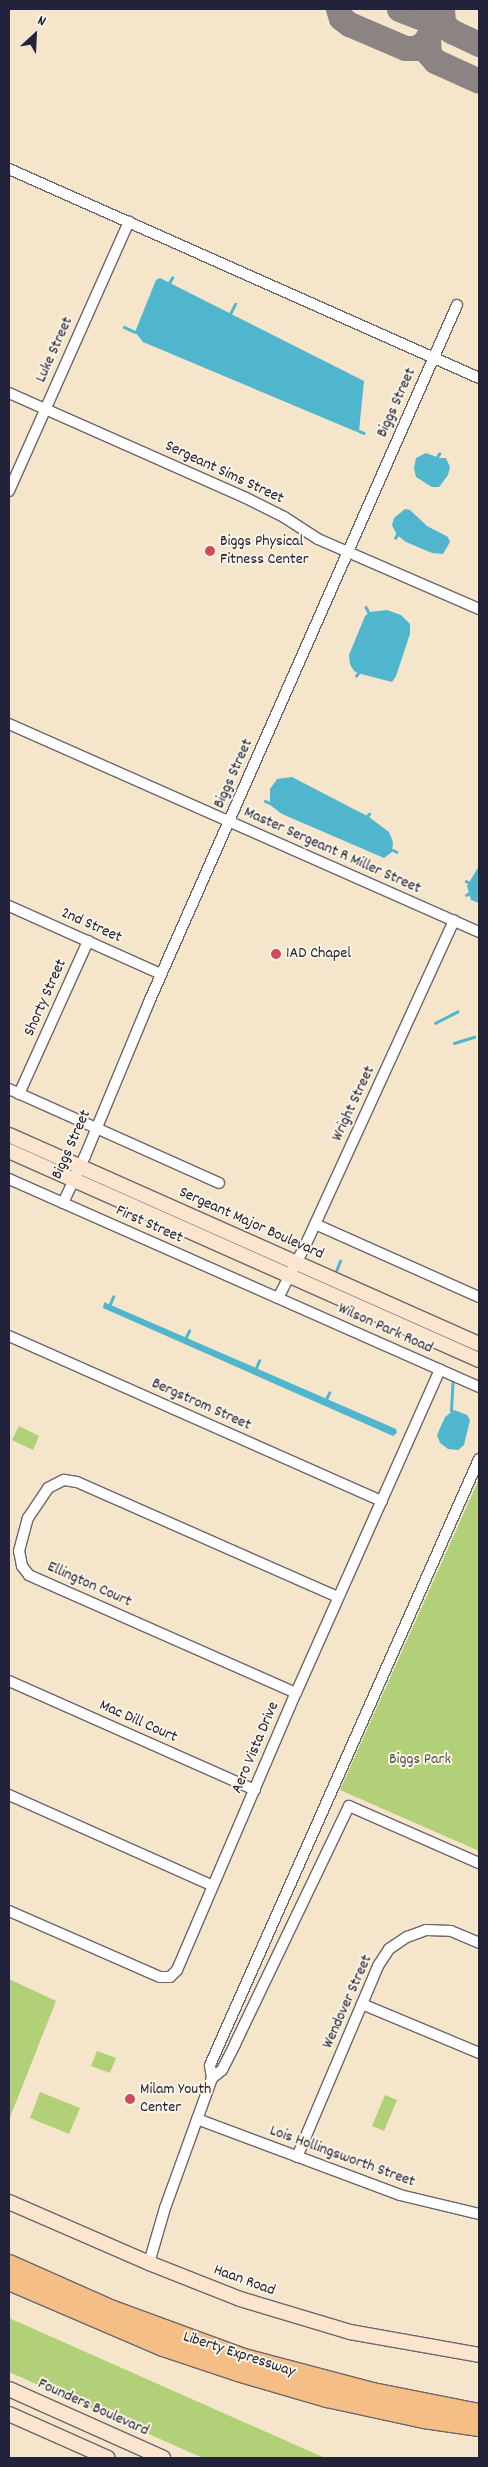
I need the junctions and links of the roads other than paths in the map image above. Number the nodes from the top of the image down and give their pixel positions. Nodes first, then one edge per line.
1 (9, 168) edge
2 (129, 222) junction
3 (457, 305) dead end
4 (434, 358) junction
5 (479, 378) edge
6 (9, 393) edge
7 (44, 409) junction
8 (9, 491) edge
9 (348, 552) junction
10 (479, 609) edge
11 (9, 724) edge
12 (229, 821) junction
13 (9, 906) edge
14 (454, 921) junction
15 (479, 932) edge
16 (88, 942) junction
17 (161, 974) junction
18 (9, 1089) edge
19 (19, 1094) junction
20 (97, 1128) junction
21 (9, 1135) edge
22 (9, 1151) edge
23 (80, 1166) junction
24 (9, 1179) edge
25 (74, 1179) junction
26 (219, 1182) dead end
27 (63, 1203) junction
28 (315, 1224) junction
29 (292, 1270) junction
30 (479, 1297) edge
31 (278, 1298) junction
32 (9, 1336) edge
33 (479, 1344) edge
34 (479, 1360) edge
35 (440, 1370) junction
36 (479, 1387) edge
37 (479, 1459) edge
38 (382, 1501) junction
39 (338, 1597) junction
40 (9, 1681) edge
41 (296, 1694) junction
42 (255, 1790) junction
43 (9, 1795) edge
44 (479, 1863) edge
45 (213, 1886) junction
46 (9, 1910) edge
47 (479, 1943) edge
48 (362, 2004) junction
49 (479, 2053) edge
50 (212, 2078) junction
51 (197, 2119) junction
52 (297, 2157) junction
53 (9, 2202) edge
54 (479, 2214) edge
55 (149, 2263) junction
56 (9, 2264) edge
57 (9, 2281) edge
58 (479, 2356) edge
59 (9, 2389) edge
60 (479, 2412) edge
61 (9, 2414) edge
62 (479, 2427) edge
63 (108, 2458) edge
64 (163, 2458) edge

1 - 2 street
2 - 4 street
2 - 7 street, Luke Street
3 - 4 street, Biggs Street
4 - 5 street
4 - 9 street, Biggs Street
6 - 7 street, Sergeant Sims Street
7 - 8 street, Luke Street
7 - 9 street, Sergeant Sims Street
9 - 10 street, Sergeant Sims Street
9 - 12 street, Biggs Street
11 - 12 street, Master Sergeant R Miller Street
12 - 14 street, Master Sergeant R Miller Street
12 - 17 street, Biggs Street
13 - 16 street, 2nd Street
14 - 15 street, Master Sergeant R Miller Street
14 - 28 street, Wright Street
16 - 17 street, 2nd Street
16 - 19 street, Shorty Street
17 - 20 street, Biggs Street
18 - 19 street
19 - 20 street
20 - 23 street, Biggs Street
20 - 26 street
21 - 23 street, Sergeant Major Boulevard
22 - 25 street, Sergeant Major Boulevard
23 - 25 street, Biggs Street
23 - 29 street, Sergeant Major Boulevard
24 - 27 street, First Street
25 - 27 street, Biggs Street
25 - 29 street, Sergeant Major Boulevard
27 - 31 street, First Street
28 - 29 street, Wright Street
28 - 30 street
29 - 31 street, Wright Street
29 - 33 street, Sergeant Major Boulevard
29 - 34 street, Sergeant Major Boulevard
31 - 35 street, Wilson Park Road
32 - 38 street, Bergstrom Street
35 - 36 street, Wilson Park Road
35 - 38 street, Aero Vista Drive
37 - 50 street
38 - 39 street, Aero Vista Drive
39 - 41 street, Aero Vista Drive
39 - 41 street, Ellington Court
40 - 42 street, Mac Dill Court
41 - 42 street, Aero Vista Drive
42 - 45 street, Aero Vista Drive
43 - 45 street
44 - 50 street
45 - 46 street, Aero Vista Drive
47 - 48 street, Wendover Street
48 - 49 street
48 - 52 street, Wendover Street
50 - 51 street
51 - 52 street, Lois Hollingsworth Street
51 - 55 street
52 - 54 street, Lois Hollingsworth Street
53 - 55 street, Haan Road
55 - 58 street, Haan Road
56 - 60 highway, Liberty Expressway
57 - 62 highway, Liberty Expressway
59 - 64 street, Founders Boulevard
61 - 63 street

